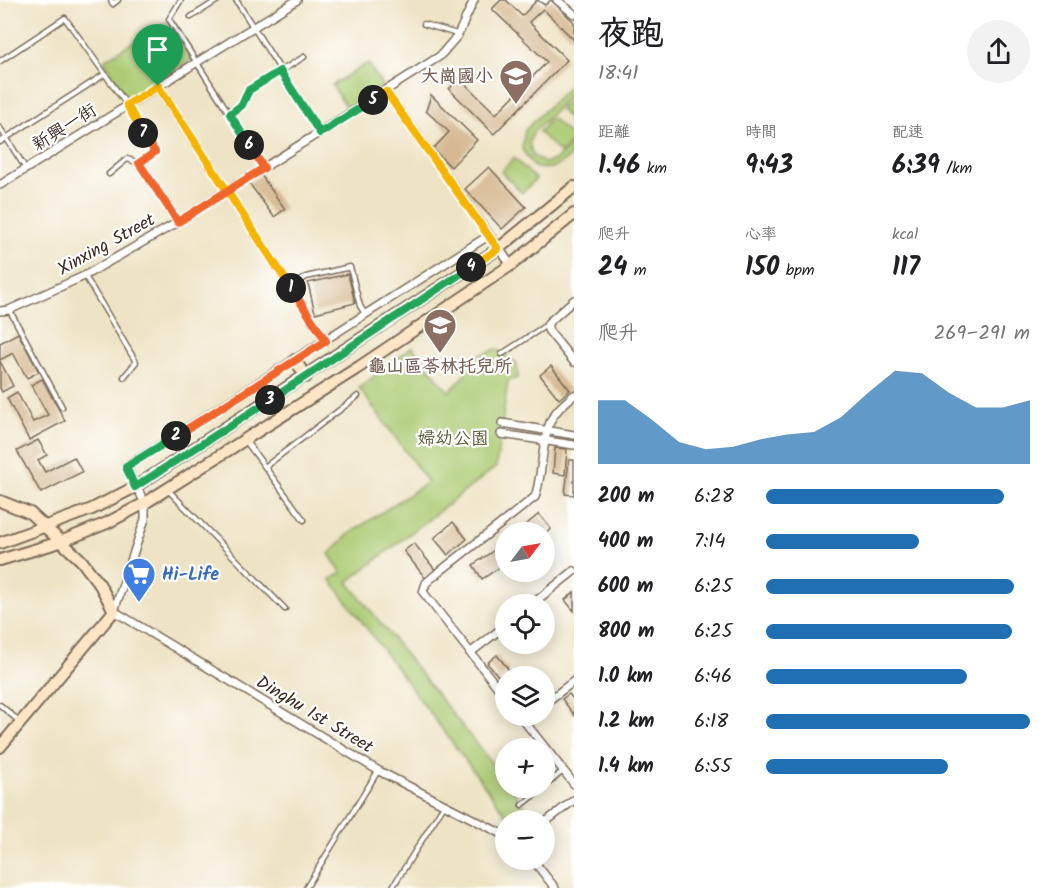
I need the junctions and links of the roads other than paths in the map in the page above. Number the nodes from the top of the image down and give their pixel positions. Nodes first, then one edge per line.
1 (111, 0) edge
2 (118, 0) edge
3 (181, 0) edge
4 (218, 0) edge
5 (236, 0) edge
6 (297, 0) edge
7 (474, 0) edge
8 (557, 0) edge
9 (574, 14) edge
10 (191, 17) dead end
11 (424, 24) dead end
12 (253, 27) junction
13 (458, 35) junction
14 (304, 57) dead end
15 (0, 61) edge
16 (197, 62) junction
17 (280, 71) junction
18 (105, 74) junction
19 (158, 86) junction
20 (386, 92) junction
21 (127, 105) junction
22 (230, 114) junction
23 (0, 128) edge
24 (320, 133) junction
25 (7, 138) junction
26 (0, 142) edge
27 (139, 163) junction
28 (264, 168) junction
29 (26, 169) junction
30 (109, 174) dead end
31 (0, 185) edge
32 (574, 187) edge
33 (226, 192) junction
34 (574, 214) edge
35 (178, 222) junction
36 (488, 236) junction
37 (498, 249) junction
38 (511, 265) junction
39 (84, 276) junction
40 (291, 288) junction
41 (574, 300) edge
42 (9, 310) junction
43 (0, 311) edge
44 (366, 315) junction
45 (548, 323) junction
46 (326, 341) junction
47 (501, 354) dead end
48 (295, 360) junction
49 (574, 362) edge
50 (124, 377) dead end
51 (306, 377) junction
52 (574, 395) edge
53 (358, 396) dead end
54 (62, 406) dead end
55 (502, 423) dead end
56 (548, 431) junction
57 (501, 434) dead end
58 (574, 435) edge
59 (245, 440) junction
60 (547, 440) junction
61 (574, 445) edge
62 (266, 466) junction
63 (135, 487) junction
64 (167, 489) junction
65 (0, 501) edge
66 (145, 503) junction
67 (304, 520) dead end
68 (45, 528) junction
69 (60, 542) junction
70 (0, 543) edge
71 (0, 560) edge
72 (574, 571) edge
73 (545, 594) edge
74 (285, 609) dead end
75 (114, 611) junction
76 (495, 634) edge
77 (470, 653) junction
78 (495, 684) edge
79 (572, 686) edge
80 (555, 697) edge
81 (0, 705) edge
82 (20, 723) junction
83 (531, 726) edge
84 (0, 747) edge
85 (564, 770) junction
86 (379, 771) junction
87 (555, 778) edge
88 (574, 784) edge
89 (531, 798) edge
90 (574, 800) edge
91 (444, 805) junction
92 (522, 805) dead end
93 (555, 815) edge
94 (495, 830) edge
95 (541, 870) edge
96 (306, 888) edge
97 (392, 888) edge
98 (555, 888) edge

1 - 2 lane
3 - 16 lane
4 - 10 lane
5 - 12 lane
6 - 12 street, 新興一街
7 - 13 street, Xinxing Street
8 - 9 street
11 - 13 lane
12 - 16 street, 新興一街
12 - 17 lane
13 - 20 street, Xinxing Street
14 - 17 lane
15 - 18 lane
16 - 19 street, 新興一街
16 - 22 lane
17 - 22 lane
17 - 24 lane
18 - 21 lane
18 - 25 lane
19 - 21 street, 新興一街
19 - 33 street
20 - 24 street, Xinxing Street
20 - 36 street
21 - 27 lane
21 - 29 street, 新興一街
22 - 28 lane
23 - 25 lane
24 - 28 street, Xinxing Street
25 - 26 lane
25 - 29 lane
27 - 30 lane
27 - 35 lane
28 - 33 street, Xinxing Street
29 - 31 street, 新興一街
32 - 37 main road
33 - 35 street, Xinxing Street
33 - 40 street
34 - 38 main road
35 - 39 street, Xinxing Street
36 - 37 street
36 - 44 street
37 - 38 street
37 - 51 main road
38 - 59 main road
39 - 42 street, Xinxing Street
39 - 50 lane
40 - 44 lane
40 - 46 street
41 - 45 street
42 - 43 street, Xinxing Street
42 - 54 lane
44 - 46 street
45 - 47 lane
45 - 49 street
46 - 48 street
48 - 51 main road
48 - 63 street
51 - 63 main road
52 - 56 street
53 - 62 lane
55 - 56 street
56 - 58 street
56 - 60 street
57 - 60 street
59 - 62 lane
59 - 64 main road
60 - 61 street
60 - 77 street
62 - 67 lane
63 - 66 street
63 - 68 main road
64 - 66 main road
64 - 74 lane
65 - 68 main road
66 - 69 main road
66 - 75 street
68 - 69 main road
68 - 70 main road
69 - 71 main road
69 - 75 main road
72 - 73 street
75 - 82 main road
75 - 86 street, Dinghu 1st Street
76 - 77 street
77 - 78 street
79 - 80 street
81 - 82 lane
82 - 84 main road
83 - 85 street
85 - 87 lane
85 - 88 street
86 - 91 street, Dinghu 1st Street
86 - 96 lane
89 - 92 lane
90 - 93 street
91 - 94 street, Dinghu 1st Street
91 - 97 lane
95 - 98 street

